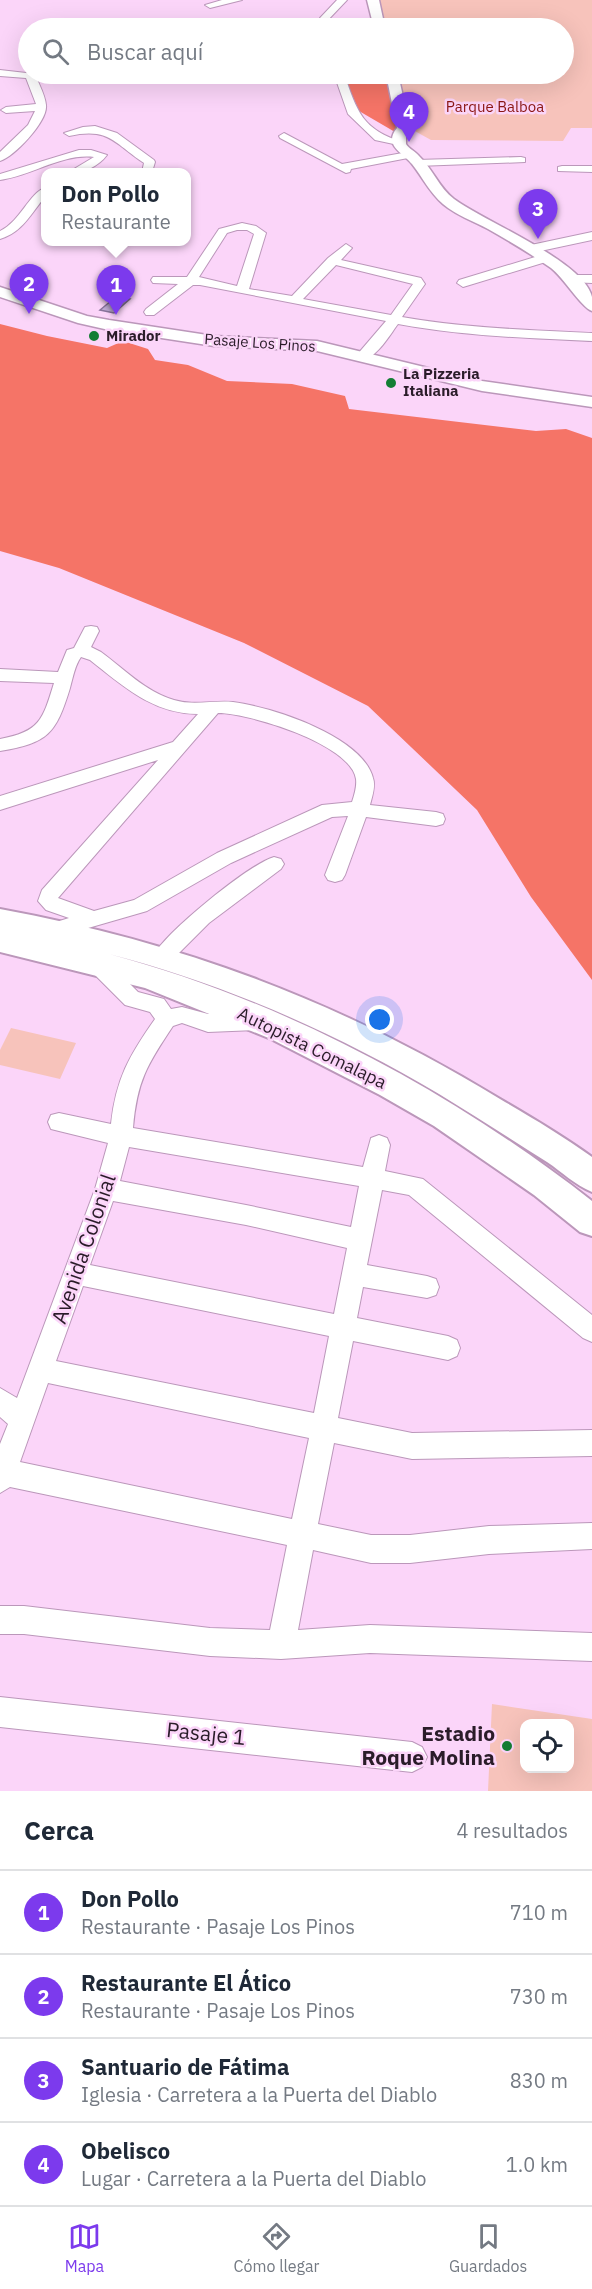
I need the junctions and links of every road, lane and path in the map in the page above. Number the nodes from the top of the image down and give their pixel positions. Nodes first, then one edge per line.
1 (237, 0) edge
2 (342, 0) edge
3 (373, 0) edge
4 (210, 5) dead end
5 (325, 18) edge
6 (378, 18) edge
7 (0, 73) edge
8 (18, 74) edge
9 (33, 84) edge
10 (342, 84) edge
11 (395, 84) edge
12 (41, 107) junction
13 (6, 110) dead end
14 (94, 115) dead end
15 (99, 128) junction
16 (69, 133) dead end
17 (284, 136) dead end
18 (413, 136) junction
19 (399, 144) junction
20 (0, 159) edge
21 (414, 159) junction
22 (521, 160) dead end
23 (93, 163) junction
24 (83, 168) edge
25 (100, 168) edge
26 (148, 168) edge
27 (562, 169) dead end
28 (592, 169) edge
29 (0, 177) edge
30 (41, 196) edge
31 (0, 235) edge
32 (592, 236) edge
33 (346, 248) dead end
34 (531, 249) junction
35 (545, 258) junction
36 (332, 261) junction
37 (572, 279) junction
38 (592, 279) edge
39 (157, 280) dead end
40 (190, 280) junction
41 (463, 283) dead end
42 (0, 291) edge
43 (242, 291) junction
44 (294, 301) junction
45 (592, 306) edge
46 (150, 312) dead end
47 (395, 319) junction
48 (592, 337) edge
49 (363, 356) junction
50 (590, 401) edge
51 (91, 631) dead end
52 (81, 651) junction
53 (0, 675) edge
54 (63, 678) junction
55 (213, 708) junction
56 (0, 745) edge
57 (177, 747) junction
58 (0, 803) edge
59 (358, 810) junction
60 (436, 819) dead end
61 (274, 864) dead end
62 (335, 875) dead end
63 (95, 919) junction
64 (0, 920) edge
65 (57, 929) junction
66 (0, 941) edge
67 (164, 956) junction
68 (97, 964) junction
69 (166, 1019) junction
70 (262, 1021) junction
71 (59, 1122) dead end
72 (121, 1136) junction
73 (379, 1145) dead end
74 (592, 1177) edge
75 (372, 1179) junction
76 (106, 1189) junction
77 (592, 1221) edge
78 (360, 1240) junction
79 (77, 1274) junction
80 (353, 1274) junction
81 (427, 1287) dead end
82 (343, 1327) junction
83 (592, 1330) edge
84 (448, 1348) dead end
85 (42, 1370) junction
86 (0, 1400) edge
87 (23, 1420) junction
88 (323, 1428) junction
89 (592, 1443) edge
90 (1, 1476) edge
91 (303, 1535) junction
92 (592, 1536) edge
93 (0, 1620) edge
94 (281, 1645) junction
95 (592, 1647) edge
96 (0, 1712) edge
97 (412, 1757) dead end

1 - 4 street
2 - 5 street
3 - 6 main road
7 - 8 street
9 - 12 street
10 - 19 street
11 - 18 main road
12 - 13 street
12 - 20 street
14 - 15 street
15 - 16 street
15 - 26 street
17 - 21 street
18 - 19 main road
18 - 21 main road
19 - 21 main road
21 - 22 street
21 - 34 main road
23 - 24 street
23 - 25 street
23 - 29 street
27 - 28 street
30 - 31 street
32 - 34 street
33 - 36 street
34 - 35 main road
35 - 37 main road
35 - 41 street
36 - 44 street
36 - 47 street
37 - 38 street
37 - 45 main road
39 - 40 street
40 - 43 street
40 - 43 street
40 - 46 street
42 - 49 main road, Pasaje Los Pinos
43 - 44 street
44 - 47 street
47 - 48 street
47 - 49 street
49 - 50 main road, Pasaje Los Pinos
51 - 52 street
52 - 54 street
52 - 55 street
53 - 54 street
54 - 56 street
55 - 57 street
55 - 59 street
57 - 58 street
57 - 63 street
59 - 60 street
59 - 62 street
59 - 63 street
61 - 67 street
63 - 65 street
64 - 65 highway, Autopista Comalapa
65 - 67 highway, Autopista Comalapa
66 - 68 highway, Autopista Comalapa
67 - 74 highway, Autopista Comalapa
68 - 69 street
68 - 70 highway, Autopista Comalapa
69 - 70 street
69 - 72 street, Avenida Colonial
70 - 77 highway, Autopista Comalapa
71 - 72 street
72 - 75 street
72 - 76 street, Avenida Colonial
73 - 75 street
75 - 78 street
75 - 83 street
76 - 78 street
76 - 79 street, Avenida Colonial
78 - 80 street
79 - 82 street
79 - 85 street, Avenida Colonial
80 - 81 street
80 - 82 street
82 - 84 street
82 - 88 street
85 - 87 street, Avenida Colonial
85 - 88 street
86 - 87 street
87 - 90 street, Avenida Colonial
88 - 89 street
88 - 91 street
90 - 91 street
91 - 92 street
91 - 94 street
93 - 94 street
94 - 95 street
96 - 97 street, Pasaje 1

